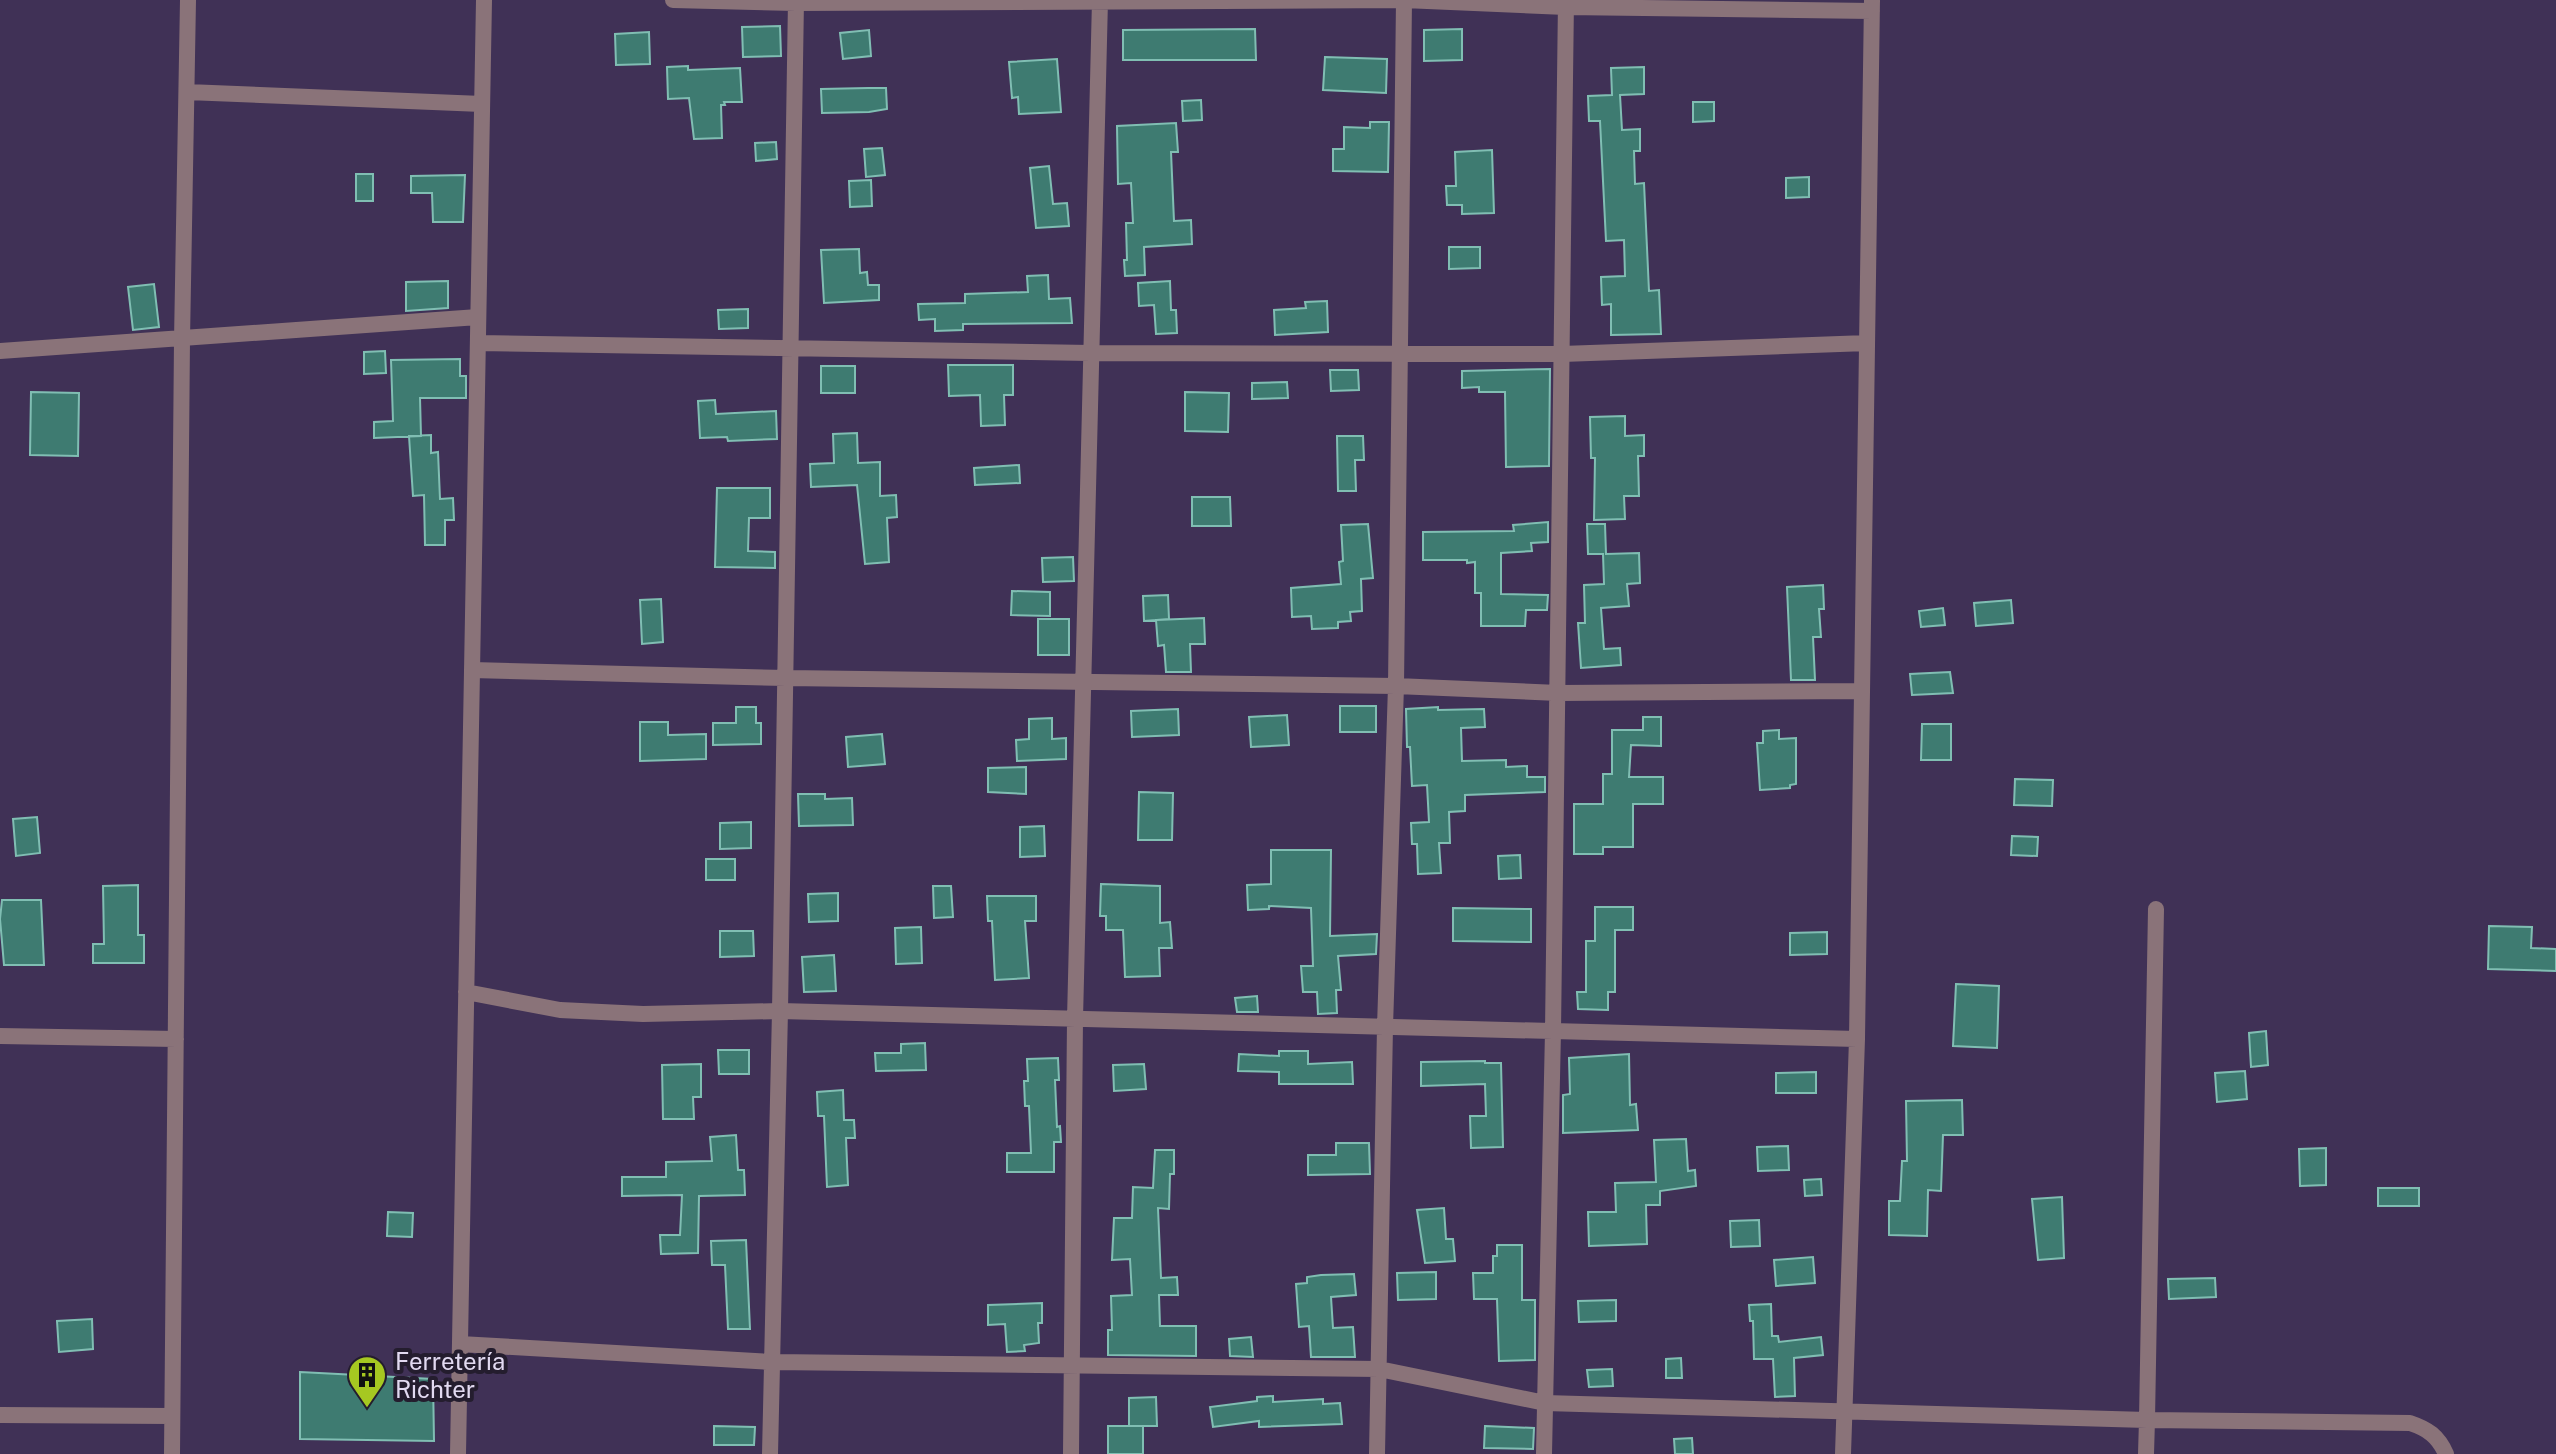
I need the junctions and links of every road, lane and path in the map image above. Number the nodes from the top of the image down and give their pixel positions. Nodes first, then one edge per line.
1 (188, 0) edge
2 (484, 0) edge
3 (673, 0) edge
4 (1404, 0) edge
5 (1100, 1) edge
6 (796, 2) edge
7 (1566, 4) edge
8 (1872, 5) edge
9 (187, 92) junction
10 (482, 104) junction
11 (478, 317) junction
12 (182, 340) junction
13 (478, 343) junction
14 (1867, 343) junction
15 (791, 348) junction
16 (0, 351) edge
17 (1400, 352) junction
18 (1090, 353) junction
19 (1562, 354) junction
20 (472, 670) junction
21 (786, 678) junction
22 (1083, 682) junction
23 (1396, 686) junction
24 (1862, 691) junction
25 (1558, 693) junction
26 (2156, 909) dead end
27 (466, 992) junction
28 (780, 1011) junction
29 (1075, 1019) junction
30 (1385, 1027) junction
31 (1553, 1031) junction
32 (0, 1036) edge
33 (176, 1039) junction
34 (1857, 1039) junction
35 (460, 1344) junction
36 (772, 1362) junction
37 (1072, 1365) junction
38 (1379, 1369) junction
39 (1545, 1403) junction
40 (1844, 1411) junction
41 (0, 1415) edge
42 (172, 1416) junction
43 (2147, 1420) junction
44 (172, 1454) edge
45 (458, 1454) edge
46 (770, 1454) edge
47 (1071, 1454) edge
48 (1377, 1454) edge
49 (1544, 1454) edge
50 (1843, 1454) edge
51 (2146, 1454) edge
52 (2446, 1454) edge

1 - 9 street
2 - 10 street
3 - 6 street
4 - 5 street
4 - 7 street
4 - 17 street
5 - 6 street
5 - 18 street
6 - 15 street
7 - 8 street
7 - 19 street
8 - 14 street
9 - 10 street
9 - 12 street
10 - 11 street
11 - 12 street
11 - 13 street
12 - 16 street
12 - 33 street
13 - 15 street
13 - 20 street
14 - 19 street
14 - 24 street
15 - 18 street
15 - 21 street
17 - 18 street
17 - 19 street
17 - 23 street
18 - 22 street
19 - 25 street
20 - 21 street
20 - 27 street
21 - 22 street
21 - 28 street
22 - 23 street
22 - 29 street
23 - 25 street
23 - 30 street
24 - 25 street
24 - 34 street
25 - 31 street
26 - 43 street
27 - 28 street
27 - 35 street
28 - 29 street
28 - 36 street
29 - 30 street
29 - 37 street
30 - 31 street
30 - 38 street
31 - 34 street
31 - 39 street
32 - 33 street
33 - 42 street
34 - 40 street
35 - 36 street
35 - 45 street
36 - 37 street
36 - 46 street
37 - 38 street
37 - 47 street
38 - 39 street
38 - 48 street
39 - 40 street
39 - 49 street
40 - 43 street
40 - 50 street
41 - 42 street
42 - 44 street
43 - 51 street
43 - 52 street

